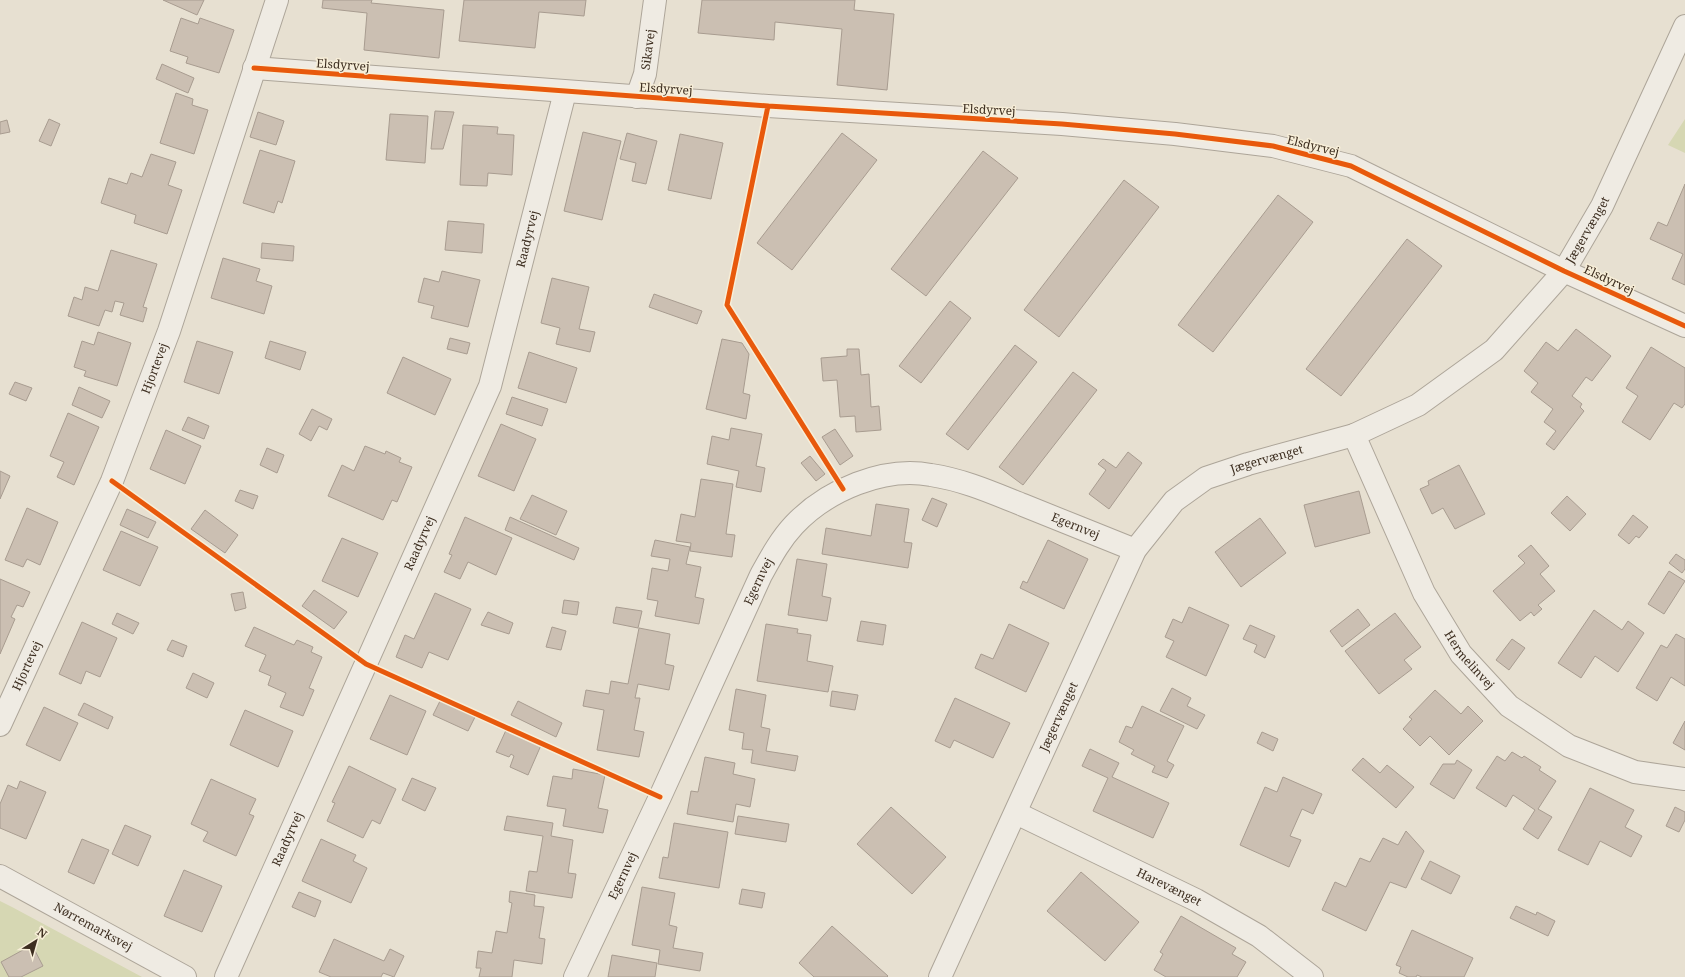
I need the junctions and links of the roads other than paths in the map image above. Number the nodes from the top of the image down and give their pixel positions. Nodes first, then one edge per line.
1 (277, 0) edge
2 (655, 0) edge
3 (1685, 26) edge
4 (254, 68) junction
5 (565, 92) junction
6 (638, 97) junction
7 (1564, 271) junction
8 (1685, 326) edge
9 (1354, 435) junction
10 (1135, 550) junction
11 (0, 725) edge
12 (1685, 779) edge
13 (1016, 814) junction
14 (0, 876) edge
15 (185, 977) edge
16 (226, 977) edge
17 (575, 977) edge
18 (940, 977) edge
19 (1312, 977) edge

1 - 4 street, Hjortevej
2 - 6 street, Sikavej
3 - 7 street, Jægervænget
4 - 5 street, Elsdyrvej
4 - 11 street, Hjortevej
5 - 6 street, Elsdyrvej
5 - 16 street, Raadyrvej
6 - 7 street, Elsdyrvej
7 - 8 street, Elsdyrvej
7 - 9 street, Jægervænget
9 - 10 street, Jægervænget
9 - 12 street, Hermelinvej
10 - 13 street, Jægervænget
10 - 17 street, Egernvej
13 - 18 street, Jægervænget
13 - 19 street, Harevænget
14 - 15 street, Nørremarksvej

